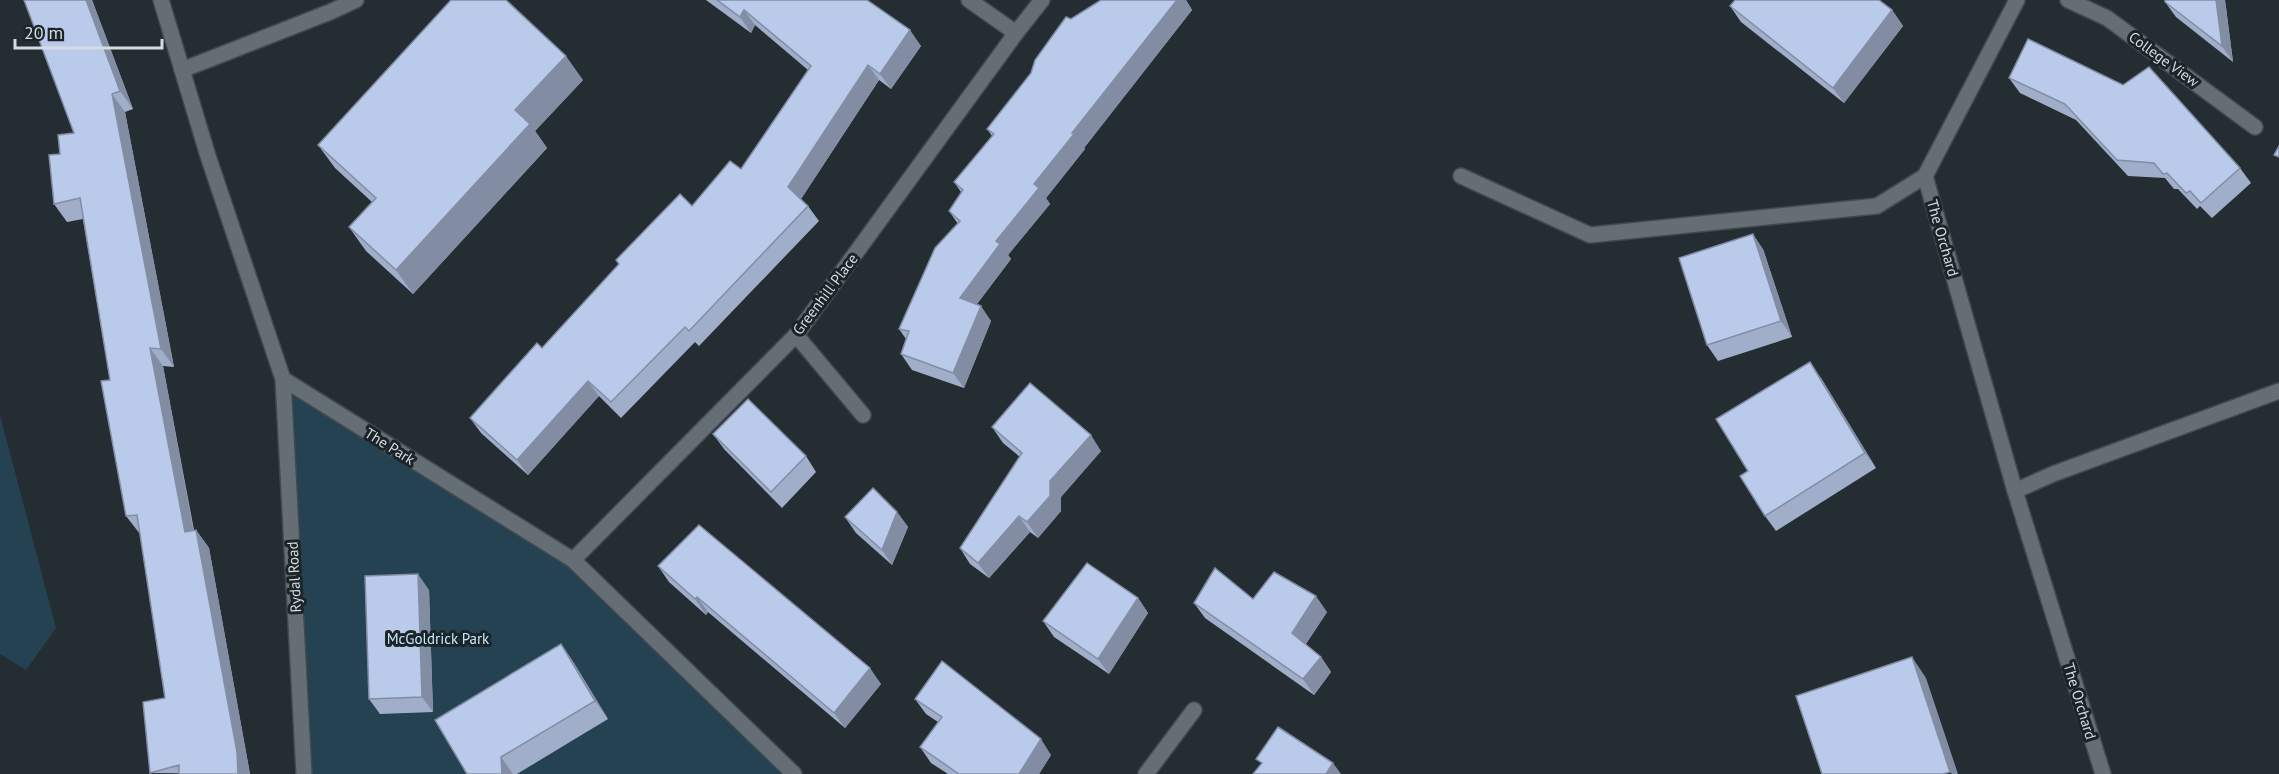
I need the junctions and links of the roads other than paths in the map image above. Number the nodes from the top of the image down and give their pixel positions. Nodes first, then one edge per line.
1 (161, 0) edge
2 (356, 0) edge
3 (969, 0) edge
4 (1042, 0) edge
5 (2017, 0) edge
6 (2068, 0) edge
7 (1016, 33) junction
8 (182, 70) junction
9 (2255, 127) dead end
10 (1925, 176) junction
11 (1461, 177) dead end
12 (796, 335) junction
13 (283, 379) junction
14 (2279, 391) edge
15 (863, 415) dead end
16 (2015, 491) junction
17 (573, 560) junction
18 (1194, 710) dead end
19 (304, 774) edge
20 (794, 774) edge
21 (1146, 774) edge
22 (2103, 774) edge

1 - 8 street
2 - 8 street
3 - 7 street
4 - 7 street, Greenhill Place
5 - 10 street
6 - 9 street, College View
7 - 12 street, Greenhill Place
8 - 13 street
10 - 11 street
10 - 16 street, The Orchard
12 - 15 street
12 - 17 street, Greenhill Place
13 - 17 street, The Park
13 - 19 street, Rydal Road
14 - 16 street
16 - 22 street, The Orchard
17 - 20 street, The Park
18 - 21 street

